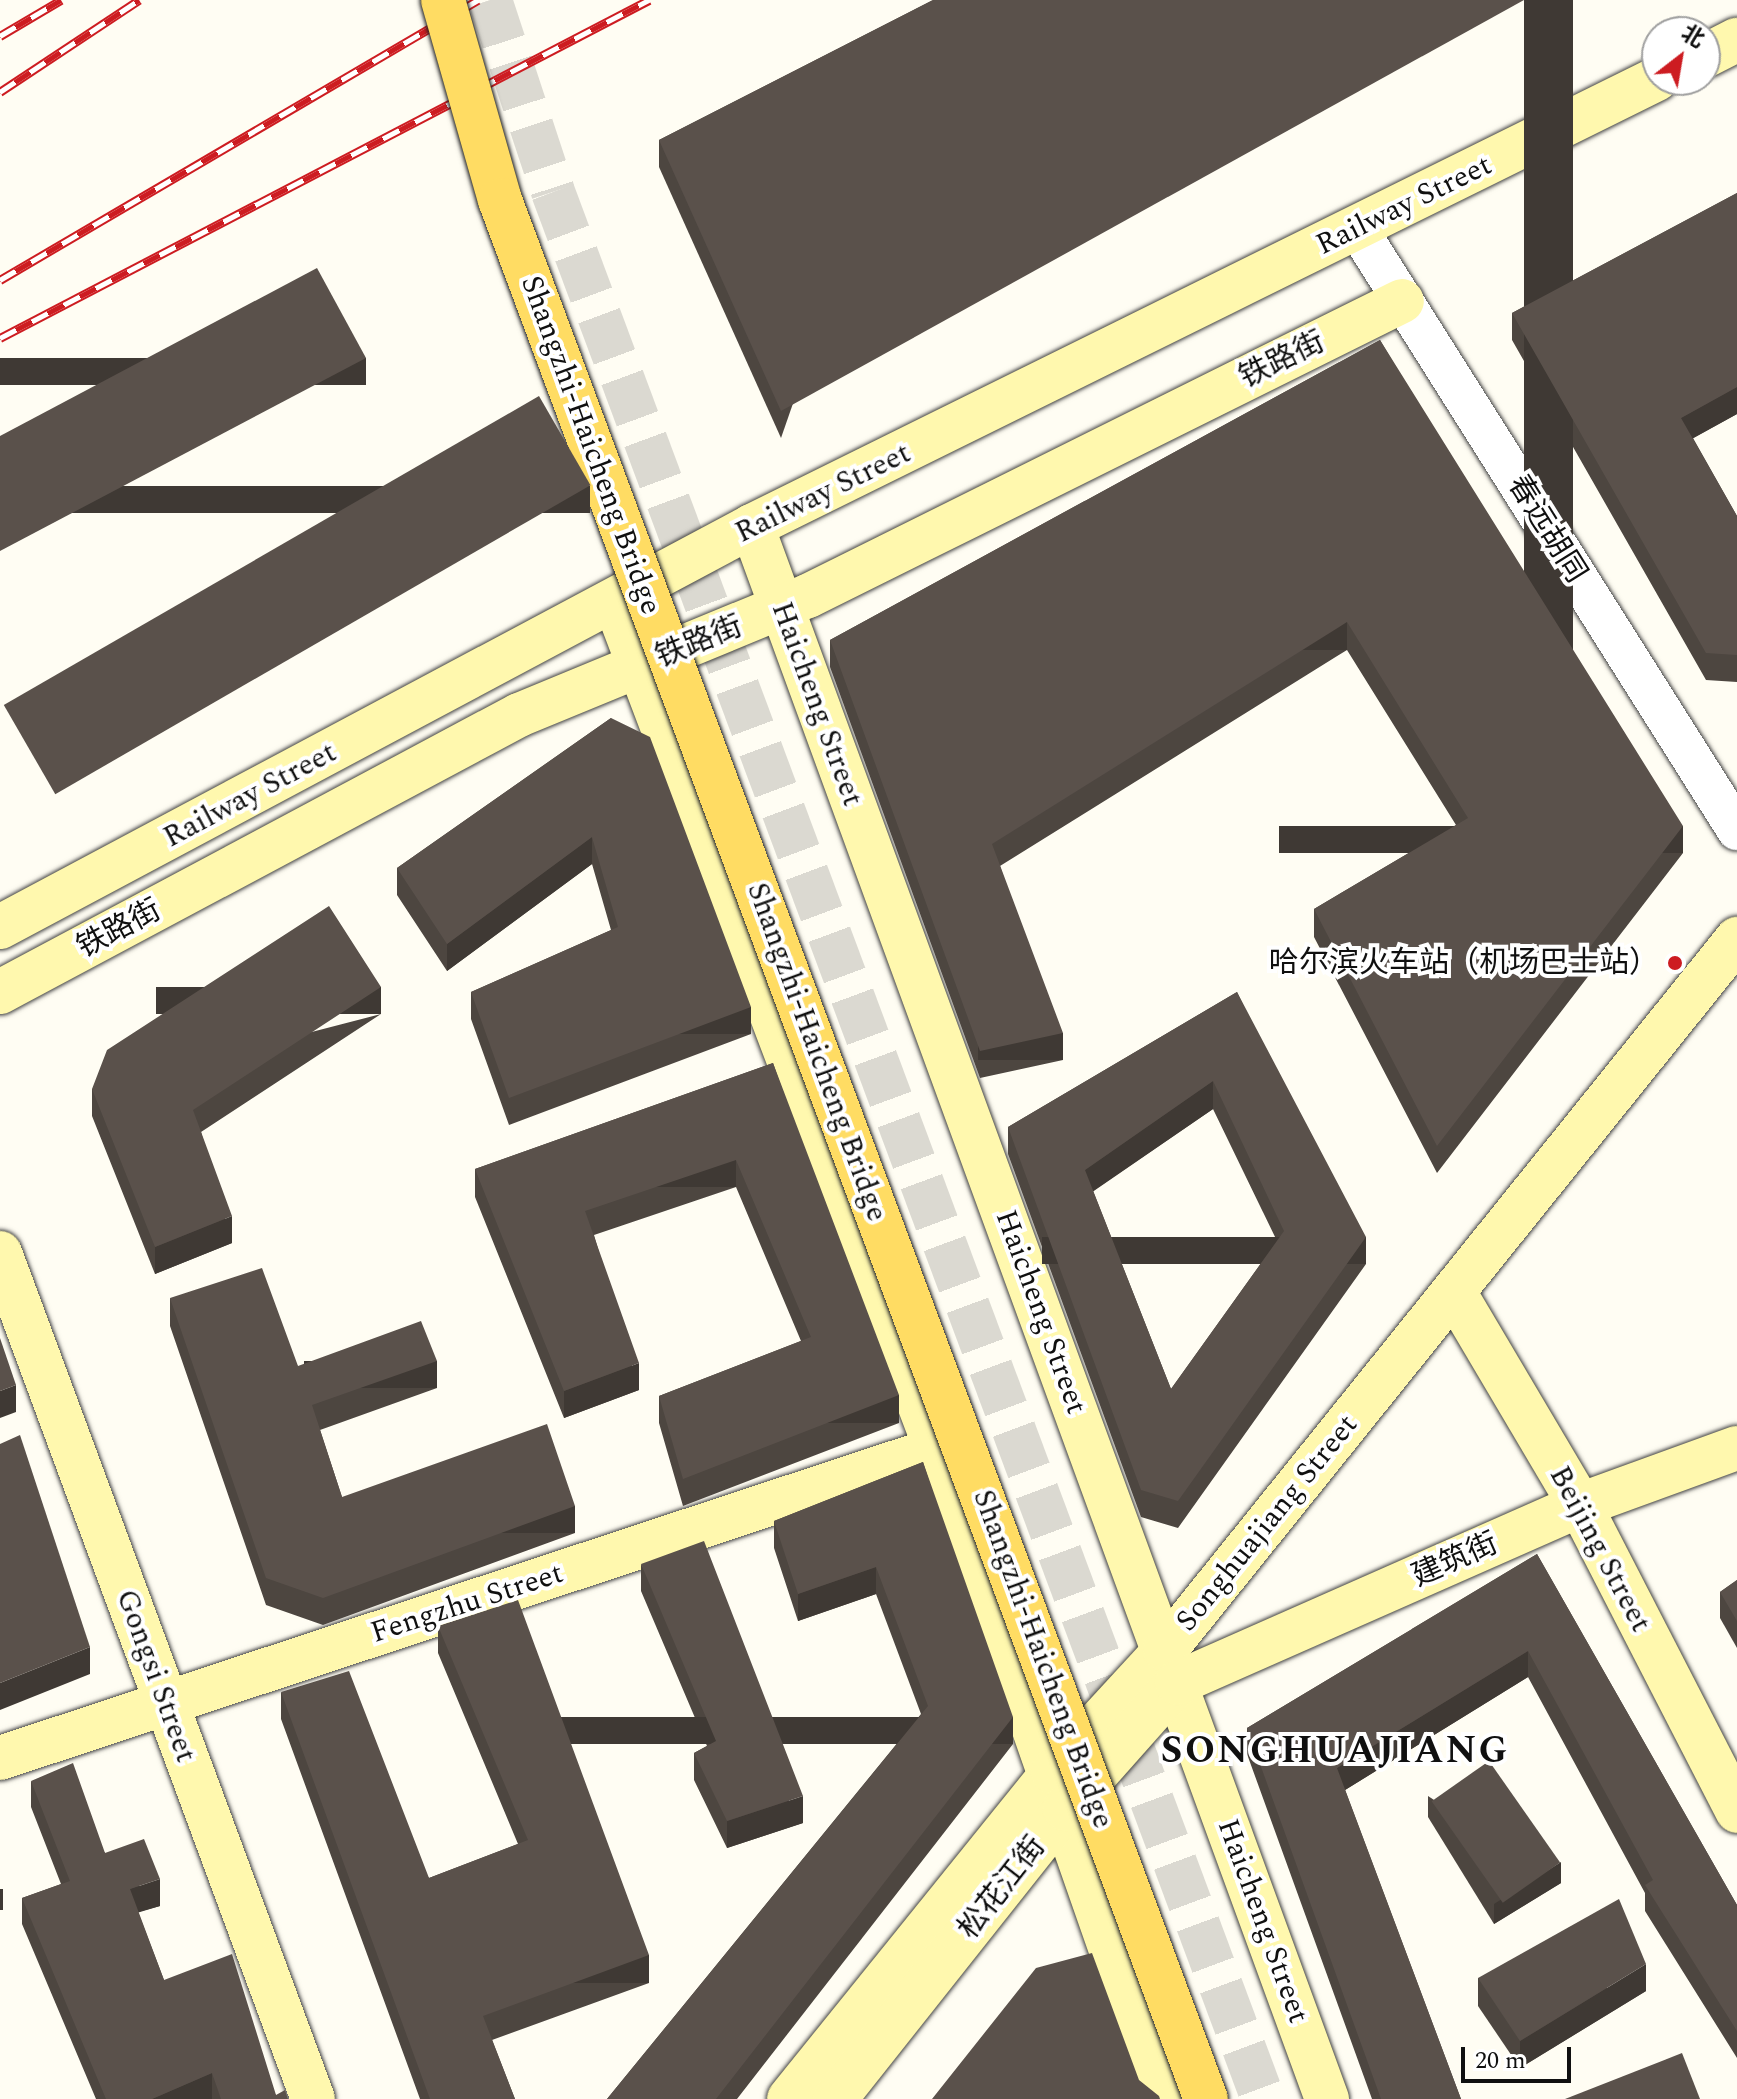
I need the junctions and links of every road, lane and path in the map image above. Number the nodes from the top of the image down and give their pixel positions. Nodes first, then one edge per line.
1 (443, 0) edge
2 (1641, 87) edge
3 (1357, 228) junction
4 (1402, 301) junction
5 (752, 526) junction
6 (615, 602) junction
7 (782, 608) junction
8 (639, 666) junction
9 (1737, 830) edge
10 (0, 927) edge
11 (1737, 939) edge
12 (0, 992) edge
13 (0, 1253) edge
14 (1454, 1292) junction
15 (1737, 1448) edge
16 (936, 1449) junction
17 (1580, 1505) junction
18 (1171, 1666) junction
19 (166, 1701) junction
20 (0, 1758) edge
21 (1059, 1790) junction
22 (1737, 1811) edge
23 (313, 2099) edge
24 (789, 2099) edge
25 (835, 2099) edge
26 (1163, 2099) edge
27 (1206, 2099) edge
28 (1327, 2099) edge

1 - 27 main road, Shangzhi-Haicheng Bridge, bridge
2 - 3 main road, Railway Street
3 - 4 street, 春远胡同
3 - 5 main road, Railway Street
4 - 7 main road, 铁路街
4 - 9 street, 春远胡同
5 - 6 main road, Railway Street
5 - 7 main road, Haicheng Street
6 - 8 main road
6 - 10 main road, Railway Street
7 - 8 main road, 铁路街
7 - 18 main road, Haicheng Street
8 - 12 main road, 铁路街
8 - 16 main road
11 - 14 main road, Songhuajiang Street
13 - 19 main road, Gongsi Street
14 - 17 main road, Beijing Street
14 - 18 main road, Songhuajiang Street
15 - 17 main road, 建筑街
16 - 19 main road, Fengzhu Street
16 - 21 main road
17 - 18 main road, 建筑街
17 - 22 main road, Beijing Street
18 - 21 main road, Songhuajiang Street
18 - 28 main road, Haicheng Street
19 - 20 main road, Fengzhu Street
19 - 23 main road, Gongsi Street
21 - 24 main road, Songhuajiang Street
21 - 25 main road, 松花江街
21 - 26 main road

